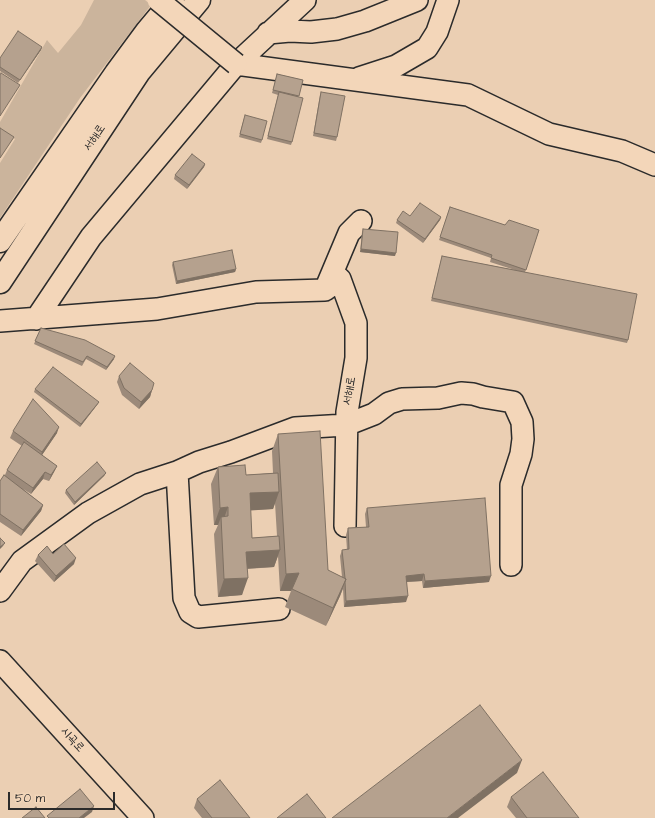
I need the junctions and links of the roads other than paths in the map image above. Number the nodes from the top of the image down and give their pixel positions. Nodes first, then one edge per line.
1 (158, 0) edge
2 (173, 0) edge
3 (199, 0) edge
4 (305, 0) edge
5 (417, 0) edge
6 (448, 0) edge
7 (268, 33) junction
8 (236, 64) junction
9 (354, 80) junction
10 (655, 165) edge
11 (361, 221) dead end
12 (0, 241) edge
13 (0, 282) edge
14 (325, 290) junction
15 (36, 319) junction
16 (0, 321) edge
17 (346, 425) junction
18 (177, 472) junction
19 (345, 526) dead end
20 (511, 565) dead end
21 (0, 591) edge
22 (279, 609) dead end
23 (0, 661) edge
24 (143, 818) edge

1 - 8 street, bridge
2 - 12 highway, 서해로
3 - 13 highway, 서해로
4 - 7 street
5 - 7 street
6 - 9 street
7 - 8 street
8 - 9 street
8 - 15 street
9 - 10 street
11 - 14 street
14 - 15 street
14 - 17 street, 서해로
15 - 16 street
17 - 18 street
17 - 19 street, 서해로
17 - 20 street
18 - 21 street
18 - 22 street
23 - 24 street, 시곡로

